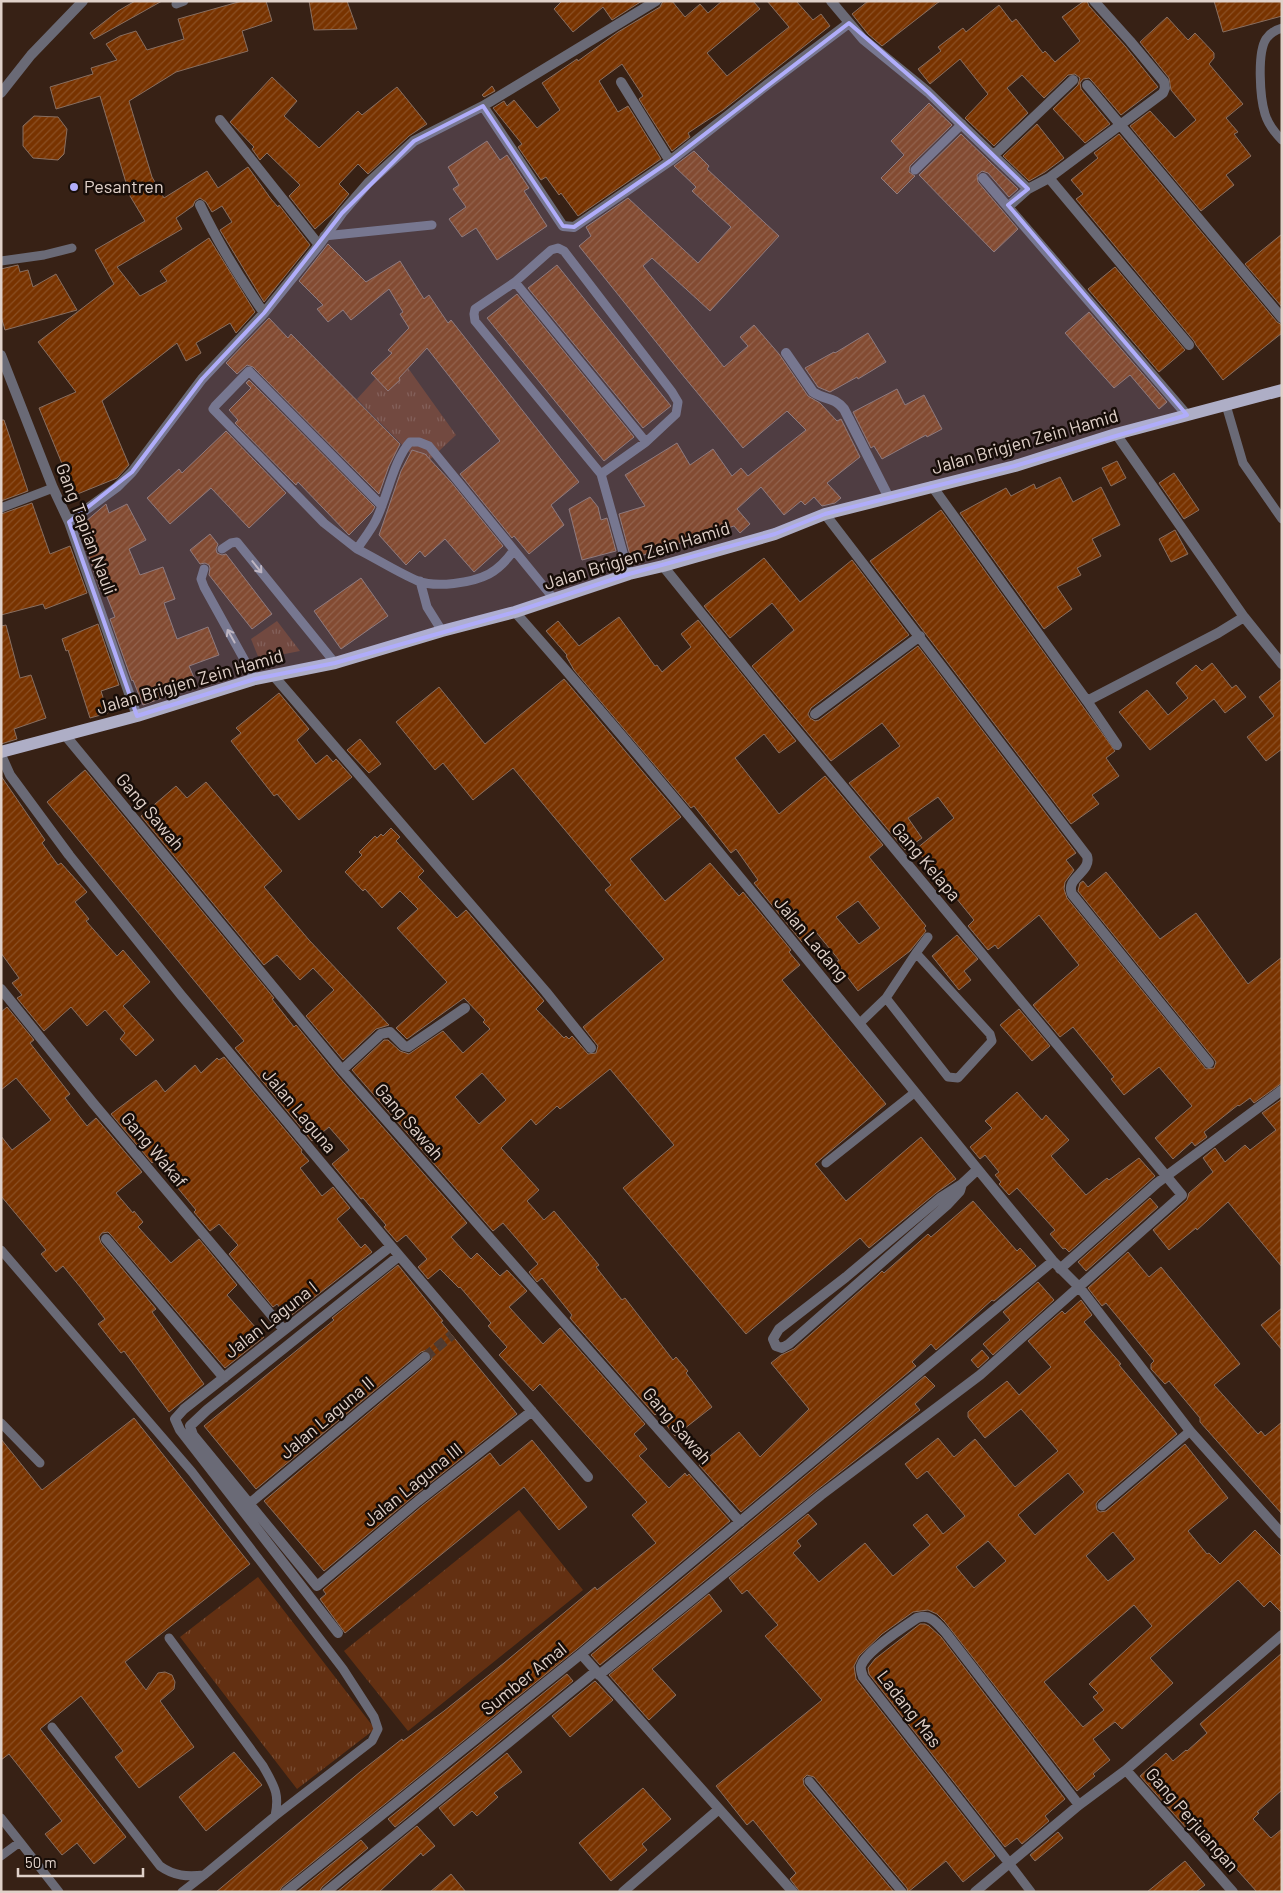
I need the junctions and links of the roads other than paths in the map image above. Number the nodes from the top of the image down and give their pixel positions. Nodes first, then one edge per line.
1 (83, 1) edge
2 (656, 1) edge
3 (831, 1) edge
4 (1094, 1) edge
5 (849, 23) junction
6 (1282, 28) edge
7 (1073, 80) dead end
8 (621, 82) dead end
9 (1087, 86) dead end
10 (1, 94) edge
11 (483, 106) junction
12 (220, 120) dead end
13 (962, 124) junction
14 (1120, 124) junction
15 (1282, 140) edge
16 (994, 155) junction
17 (670, 161) junction
18 (915, 170) dead end
19 (983, 178) dead end
20 (1049, 178) junction
21 (1028, 189) junction
22 (200, 205) dead end
23 (1009, 206) junction
24 (432, 225) dead end
25 (322, 240) junction
26 (72, 248) dead end
27 (1, 261) edge
28 (515, 282) junction
29 (264, 313) junction
30 (1282, 318) edge
31 (1188, 345) dead end
32 (786, 353) dead end
33 (1, 355) edge
34 (1282, 390) edge
35 (1226, 404) junction
36 (1187, 415) junction
37 (1116, 434) junction
38 (646, 442) junction
39 (601, 474) junction
40 (932, 486) junction
41 (53, 488) junction
42 (889, 498) junction
43 (382, 506) junction
44 (1, 508) edge
45 (825, 514) junction
46 (1282, 520) edge
47 (69, 522) junction
48 (222, 549) dead end
49 (357, 549) junction
50 (514, 550) junction
51 (663, 566) junction
52 (204, 569) dead end
53 (629, 574) junction
54 (420, 582) junction
55 (554, 600) junction
56 (515, 612) junction
57 (1244, 617) junction
58 (442, 631) junction
59 (920, 636) junction
60 (335, 663) junction
61 (1282, 664) edge
62 (273, 675) junction
63 (254, 679) junction
64 (1087, 701) junction
65 (815, 714) dead end
66 (137, 716) junction
67 (65, 735) junction
68 (1117, 745) dead end
69 (1, 753) edge
70 (928, 938) dead end
71 (916, 953) junction
72 (1, 989) edge
73 (886, 998) junction
74 (465, 1008) dead end
75 (860, 1023) junction
76 (591, 1048) dead end
77 (1209, 1063) dead end
78 (342, 1070) junction
79 (1282, 1090) edge
80 (914, 1093) junction
81 (826, 1163) dead end
82 (977, 1170) junction
83 (1165, 1176) junction
84 (962, 1184) junction
85 (106, 1239) dead end
86 (391, 1246) junction
87 (1, 1250) edge
88 (399, 1256) junction
89 (1053, 1261) junction
90 (1060, 1269) junction
91 (846, 1277) junction
92 (856, 1287) junction
93 (1080, 1288) junction
94 (802, 1311) junction
95 (814, 1323) junction
96 (461, 1328) junction
97 (284, 1330) junction
98 (452, 1335) tunnel mouth
99 (425, 1357) tunnel mouth
100 (224, 1378) junction
101 (532, 1411) junction
102 (2, 1426) edge
103 (1190, 1431) junction
104 (40, 1463) dead end
105 (588, 1477) dead end
106 (249, 1504) junction
107 (1102, 1506) dead end
108 (740, 1522) junction
109 (1279, 1527) edge
110 (338, 1633) dead end
111 (1282, 1635) edge
112 (169, 1638) dead end
113 (581, 1654) junction
114 (597, 1673) junction
115 (52, 1727) dead end
116 (1126, 1770) junction
117 (809, 1781) dead end
118 (1079, 1805) junction
119 (719, 1809) junction
120 (275, 1816) junction
121 (1, 1818) edge
122 (20, 1842) junction
123 (1, 1856) edge
124 (1009, 1863) junction
125 (204, 1875) junction
126 (59, 1892) edge
127 (182, 1892) edge
128 (286, 1892) edge
129 (326, 1892) edge
130 (623, 1892) edge
131 (793, 1892) edge
132 (902, 1892) edge
133 (975, 1892) edge
134 (1032, 1892) edge
135 (1233, 1892) edge

1 - 10 street
2 - 11 street
3 - 5 street
4 - 14 street
5 - 13 street
5 - 17 street
6 - 15 lane
7 - 16 street
8 - 17 street
9 - 14 street
11 - 17 street
11 - 25 street
12 - 25 street
13 - 16 street
13 - 18 lane
14 - 20 street
14 - 30 street
16 - 21 street
19 - 23 street
20 - 21 street
20 - 31 street
21 - 23 street
22 - 29 street
23 - 36 street
24 - 25 lane
25 - 29 street
26 - 27 lane
28 - 38 lane
28 - 38 lane
28 - 39 lane
29 - 47 street
32 - 42 street
33 - 41 street, Gang Tapian Nauli
34 - 35 main road, Jalan Brigjen Zein Hamid
35 - 36 main road, Jalan Brigjen Zein Hamid
35 - 46 lane
36 - 37 main road, Jalan Brigjen Zein Hamid
37 - 40 main road, Jalan Brigjen Zein Hamid
37 - 57 street
38 - 39 lane
39 - 53 lane
40 - 42 main road, Jalan Brigjen Zein Hamid
40 - 64 street
41 - 44 lane
41 - 47 street, Gang Tapian Nauli
42 - 45 main road, Jalan Brigjen Zein Hamid
43 - 49 lane
43 - 49 lane
43 - 50 lane
45 - 51 main road, Jalan Brigjen Zein Hamid
45 - 59 street
47 - 66 street, Gang Tapian Nauli
48 -> 60 lane
49 - 54 lane
50 - 54 lane
50 - 55 lane
51 - 53 main road, Jalan Brigjen Zein Hamid
51 - 83 street, Gang Kelapa
63 -> 52 lane
53 - 55 main road, Jalan Brigjen Zein Hamid
54 - 58 lane
55 - 56 main road, Jalan Brigjen Zein Hamid
56 - 58 main road, Jalan Brigjen Zein Hamid
56 - 75 street, Jalan Ladang
57 - 61 street
57 - 64 street
58 - 60 main road, Jalan Brigjen Zein Hamid
59 - 65 street
59 - 77 street
60 - 62 main road, Jalan Brigjen Zein Hamid
62 - 63 main road, Jalan Brigjen Zein Hamid
62 - 76 street
63 - 66 main road, Jalan Brigjen Zein Hamid
64 - 68 street
66 - 67 main road, Jalan Brigjen Zein Hamid
67 - 69 main road, Jalan Brigjen Zein Hamid
67 - 78 street, Gang Sawah
69 - 86 street, Jalan Laguna
70 - 71 lane
71 - 73 lane
71 - 73 lane
72 - 97 street, Gang Wakaf
73 - 75 lane
74 - 78 street
75 - 80 street, Jalan Ladang
78 - 108 street, Gang Sawah
79 - 83 street
80 - 81 lane
80 - 82 street, Jalan Ladang
82 - 84 street
82 - 89 street, Jalan Ladang
83 - 90 street
83 - 93 street, Gang Kelapa
84 - 91 street
84 - 92 street
85 - 100 street
86 - 88 street, Jalan Laguna
86 - 97 street, Jalan Laguna I
87 - 120 lane
88 - 96 street, Jalan Laguna
88 - 106 street
89 - 90 street, Jalan Ladang
89 - 108 street
90 - 93 street, Jalan Ladang
91 - 92 street
91 - 94 street
92 - 95 street
93 - 103 street, Jalan Ladang
93 - 114 street
94 - 95 street
94 - 95 street
96 - 98 street
96 - 101 street, Jalan Laguna
97 - 100 street, Jalan Laguna I
99 - 106 street, Jalan Laguna II
100 - 110 street, Jalan Laguna I
101 - 105 street, Jalan Laguna
101 - 106 street, Jalan Laguna III
102 - 104 lane
103 - 107 lane
103 - 109 street, Jalan Ladang
108 - 113 street
111 - 116 street
112 - 120 lane
113 - 114 street, Sumber Amal
113 - 128 street, Sumber Amal
114 - 119 street, Sumber Amal
114 - 129 street
115 - 125 lane
116 - 118 street
116 - 135 street, Gang Perjuangan
117 - 132 lane
118 - 124 street
118 - 124 street, Ladang Mas
119 - 130 street
119 - 131 street, Sumber Amal
120 - 125 lane
121 - 122 lane
122 - 123 lane
122 - 126 lane
124 - 133 street
124 - 134 lane
125 - 127 lane

